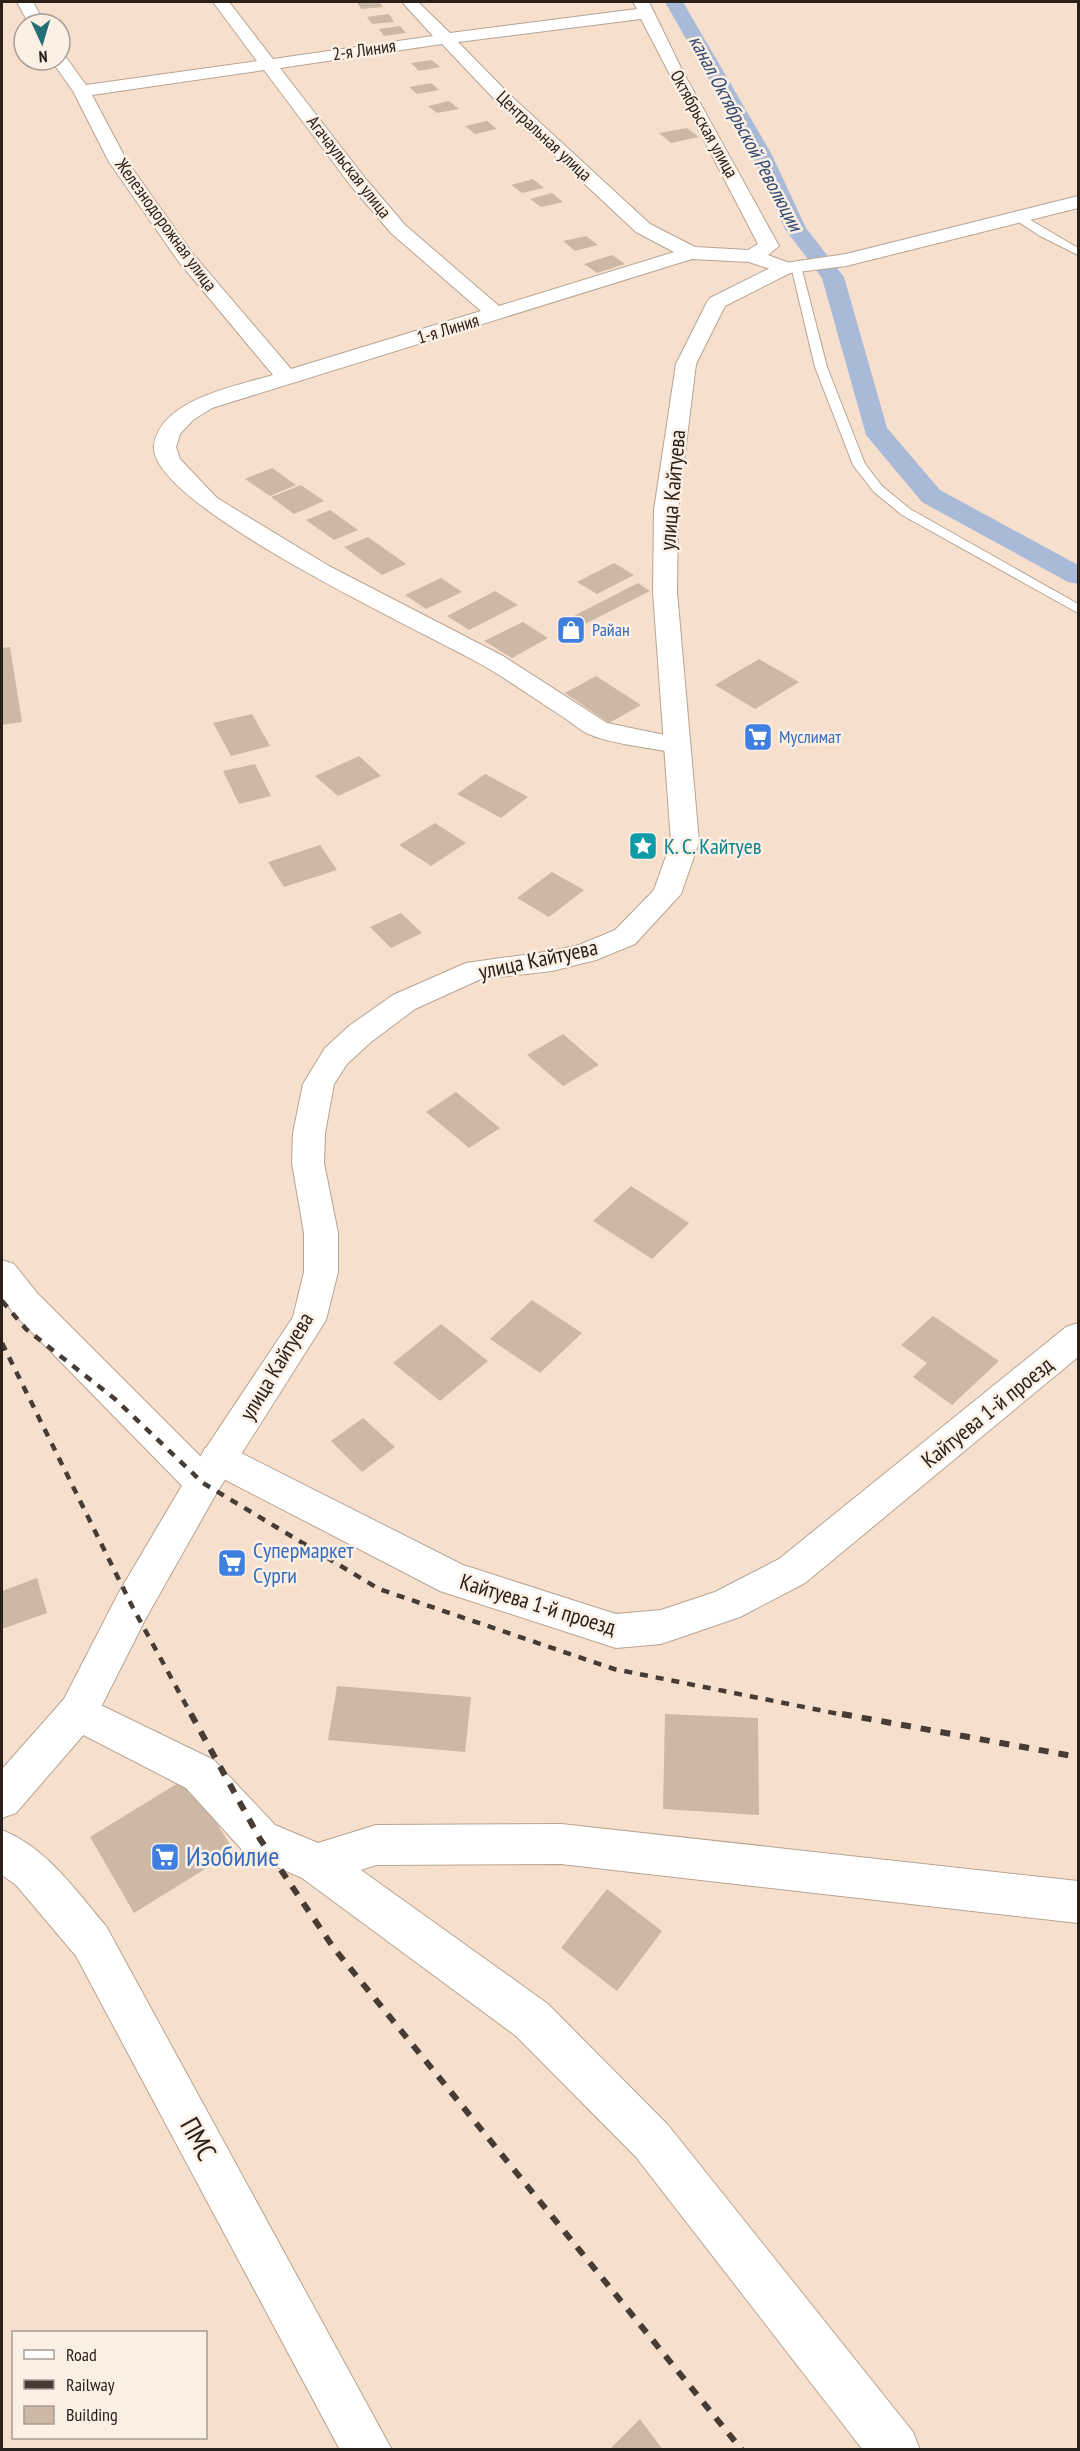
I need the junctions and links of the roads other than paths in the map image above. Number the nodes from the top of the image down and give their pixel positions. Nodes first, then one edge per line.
1 (221, 2) edge
2 (410, 2) edge
3 (644, 7) edge
4 (444, 39) junction
5 (268, 63) junction
6 (68, 72) edge
7 (81, 91) junction
8 (1078, 202) edge
9 (1018, 217) junction
10 (1078, 252) edge
11 (691, 253) junction
12 (752, 256) junction
13 (791, 261) junction
14 (496, 314) junction
15 (287, 378) junction
16 (1078, 609) edge
17 (675, 745) junction
18 (2, 1273) edge
19 (1078, 1337) edge
20 (211, 1471) junction
21 (78, 1712) junction
22 (2, 1799) edge
23 (2, 1850) edge
24 (317, 1864) junction
25 (1078, 1902) edge
26 (367, 2450) edge
27 (895, 2450) edge

1 - 5 street, Агачаульская улица
2 - 4 street, Центральная улица
3 - 4 street, 2-я Линия
3 - 13 street, Октябрьская улица
4 - 5 street, 2-я Линия
4 - 11 street, Центральная улица
5 - 7 street, 2-я Линия
5 - 14 street, Агачаульская улица
6 - 7 street, Железнодорожная улица
7 - 15 street, Железнодорожная улица
8 - 9 street
9 - 10 lane
9 - 13 street
11 - 12 street
11 - 14 street, 1-я Линия
12 - 13 street
12 - 13 street
13 - 16 lane
13 - 17 street, улица Кайтуева
14 - 15 street, 1-я Линия
15 - 17 street, 1-я Линия
17 - 20 street, улица Кайтуева
18 - 20 street, Кайтуева 1-й проезд
19 - 20 street, Кайтуева 1-й проезд
20 - 21 street, улица Кайтуева
21 - 22 street, улица Кайтуева
21 - 24 street
23 - 26 street, ПМС
24 - 25 street
24 - 27 street

